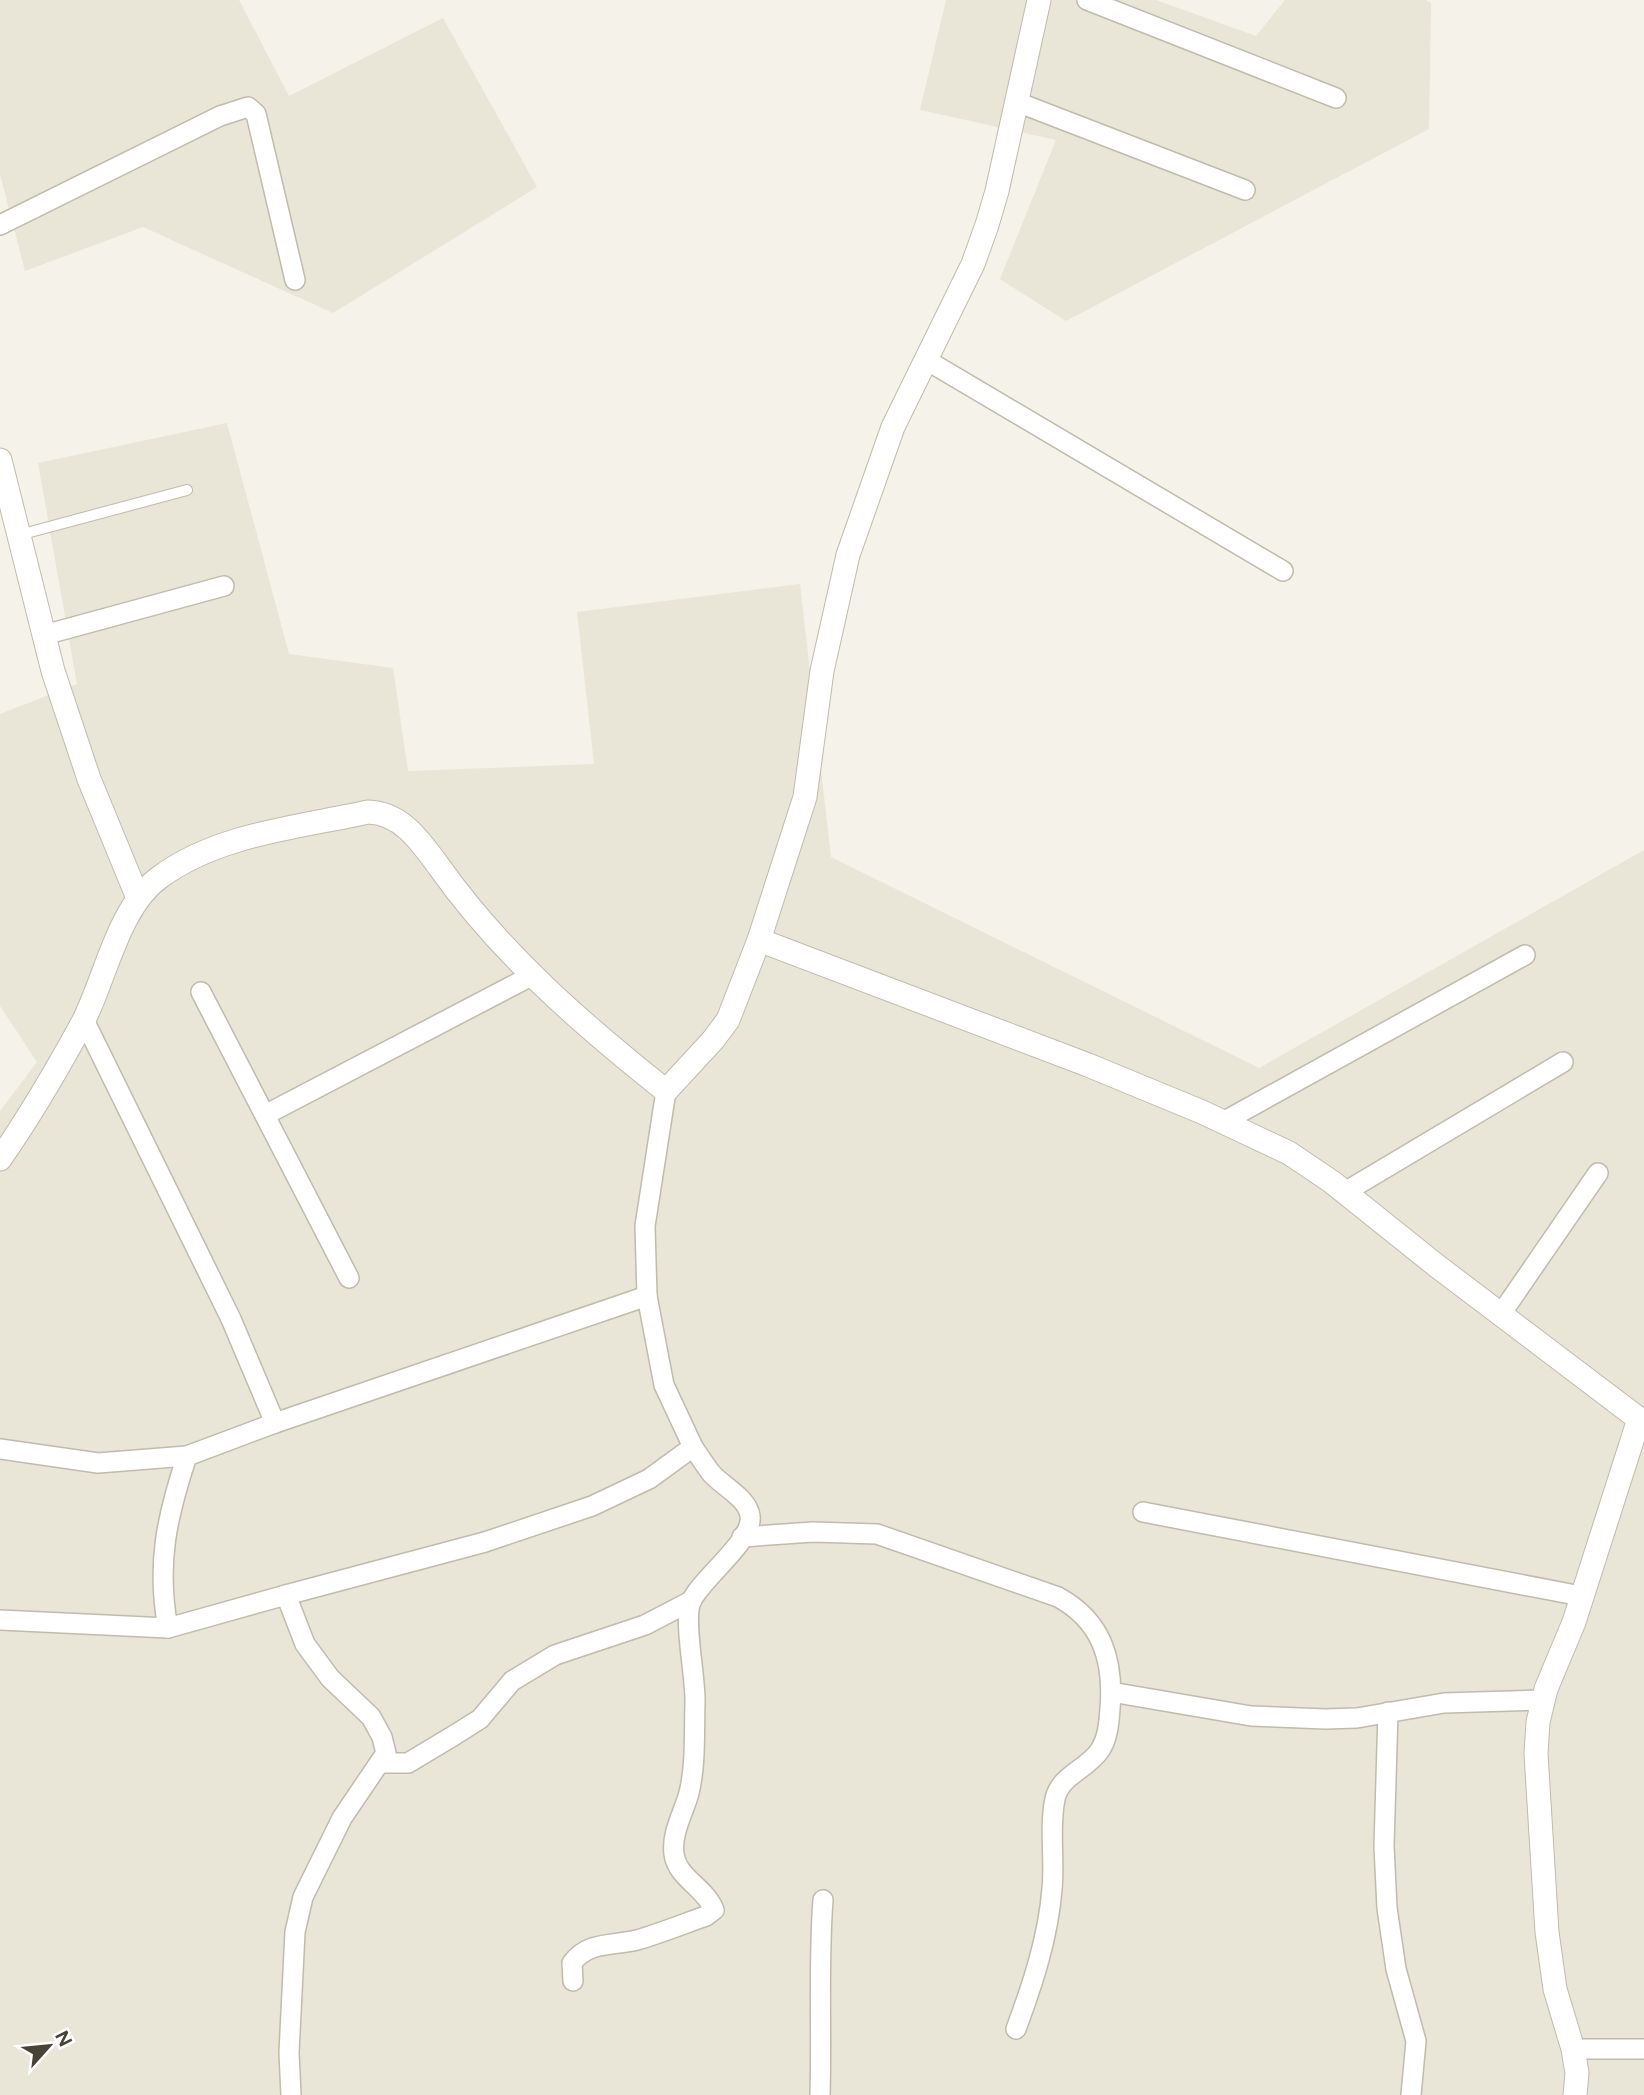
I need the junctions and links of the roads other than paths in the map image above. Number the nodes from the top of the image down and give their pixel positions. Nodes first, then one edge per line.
1 (1039, 0) edge
2 (1087, 0) edge
3 (1336, 98) dead end
4 (1017, 102) junction
5 (1245, 190) dead end
6 (0, 225) edge
7 (295, 280) dead end
8 (928, 361) junction
9 (0, 460) edge
10 (187, 490) dead end
11 (17, 535) junction
12 (1283, 570) dead end
13 (224, 586) dead end
14 (44, 635) junction
15 (138, 898) junction
16 (759, 940) junction
17 (1525, 955) dead end
18 (533, 975) junction
19 (201, 992) dead end
20 (84, 1020) junction
21 (1563, 1062) dead end
22 (666, 1091) junction
23 (265, 1115) junction
24 (1223, 1122) junction
25 (0, 1159) edge
26 (1598, 1173) dead end
27 (1345, 1192) junction
28 (349, 1278) dead end
29 (647, 1296) junction
30 (1501, 1314) junction
31 (1642, 1414) edge
32 (275, 1423) junction
33 (693, 1447) junction
34 (0, 1449) edge
35 (187, 1456) junction
36 (1143, 1512) dead end
37 (742, 1537) junction
38 (286, 1595) junction
39 (1580, 1596) junction
40 (691, 1601) junction
41 (0, 1620) edge
42 (168, 1628) junction
43 (1111, 1692) junction
44 (1543, 1700) junction
45 (1388, 1712) junction
46 (380, 1763) junction
47 (823, 1900) dead end
48 (573, 1981) dead end
49 (1016, 2029) dead end
50 (1573, 2049) junction
51 (1644, 2049) edge
52 (291, 2095) edge
53 (820, 2095) edge
54 (1411, 2095) edge
55 (1575, 2095) edge

1 - 4 street
2 - 3 street
4 - 5 street
4 - 8 street
6 - 7 street
8 - 12 street
8 - 16 street
9 - 11 street
10 - 11 lane
11 - 14 street
13 - 14 street
14 - 15 street
15 - 18 street
15 - 20 street
16 - 22 street
16 - 24 street
17 - 24 street
18 - 22 street
18 - 23 street
19 - 23 street
20 - 25 street
20 - 32 street
21 - 27 street
22 - 29 street
23 - 28 street
24 - 27 street
26 - 30 street
27 - 30 street
29 - 32 street
29 - 33 street
30 - 31 street
31 - 39 street
32 - 35 street
33 - 37 street
33 - 38 street
34 - 35 street
35 - 42 street
36 - 39 street
37 - 40 street
37 - 43 street
38 - 42 street
38 - 46 street
39 - 44 street
40 - 46 street
40 - 48 street
41 - 42 street
43 - 45 street
43 - 49 street
44 - 45 street
44 - 50 street
45 - 54 street
46 - 52 street
47 - 53 street
50 - 51 street
50 - 55 street

